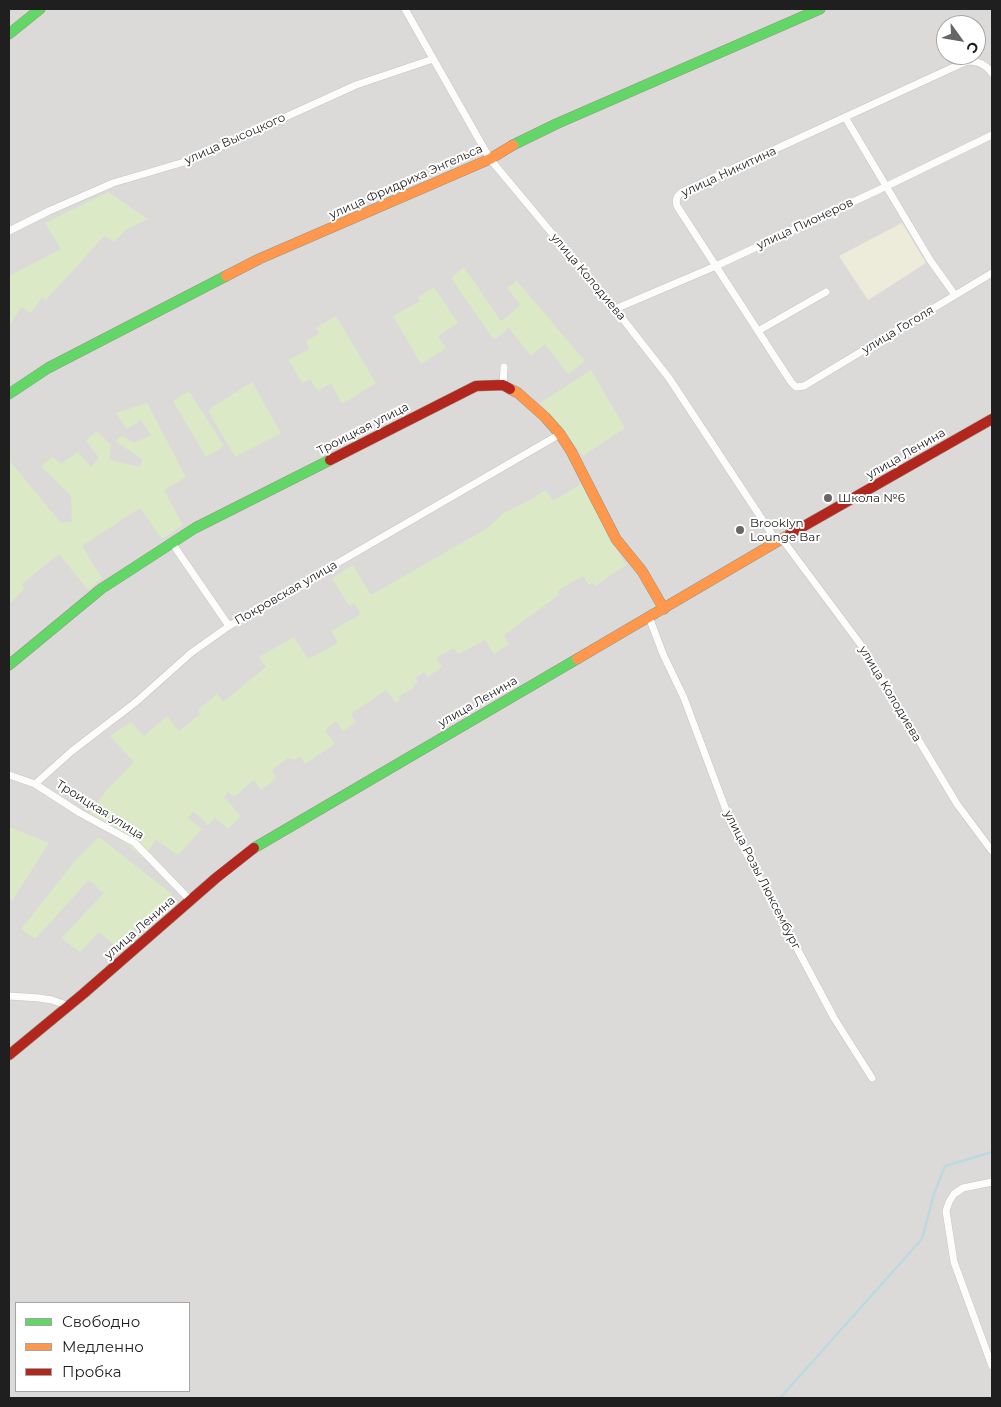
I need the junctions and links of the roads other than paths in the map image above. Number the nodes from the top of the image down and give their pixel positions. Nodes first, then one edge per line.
1 (40, 9) edge
2 (405, 9) edge
3 (820, 9) edge
4 (9, 34) edge
5 (433, 59) junction
6 (992, 73) edge
7 (846, 117) junction
8 (992, 135) edge
9 (490, 159) junction
10 (887, 186) junction
11 (9, 231) edge
12 (716, 266) junction
13 (992, 273) edge
14 (826, 292) dead end
15 (955, 296) junction
16 (615, 309) junction
17 (758, 330) junction
18 (504, 367) dead end
19 (503, 385) junction
20 (804, 386) joint
21 (9, 394) edge
22 (992, 419) edge
23 (560, 434) junction
24 (779, 541) junction
25 (172, 542) junction
26 (664, 609) junction
27 (649, 617) junction
28 (229, 626) junction
29 (9, 665) edge
30 (9, 775) edge
31 (35, 784) junction
32 (992, 851) edge
33 (190, 900) junction
34 (9, 996) edge
35 (69, 1006) junction
36 (9, 1055) edge
37 (872, 1078) dead end
38 (992, 1182) edge
39 (992, 1366) edge

1 - 4 street
2 - 5 street, улица Колодиева
3 - 9 street, улица Фридриха Энгельса
5 - 9 street, улица Колодиева
5 - 11 street, улица Высоцкого
6 - 7 street, улица Никитина
7 - 10 street
7 - 12 street, улица Никитина
8 - 10 street, улица Пионеров
9 - 16 street, улица Колодиева
9 - 21 street, улица Фридриха Энгельса
10 - 12 street, улица Пионеров
10 - 15 street
12 - 16 street, улица Пионеров
12 - 17 street, улица Никитина
13 - 15 street, улица Гоголя
14 - 17 street
15 - 20 street, улица Гоголя
16 - 24 street, улица Колодиева
17 - 20 street, улица Никитина
18 - 19 street
19 - 23 street
19 - 25 street, Троицкая улица
22 - 24 street, улица Ленина
23 - 26 street
23 - 28 street, Покровская улица
24 - 26 street, улица Ленина
24 - 32 street, улица Колодиева
25 - 28 street
25 - 29 street, Троицкая улица
26 - 27 street, улица Ленина
27 - 33 street, улица Ленина
27 - 37 street, улица Розы Люксембург
28 - 31 street, Покровская улица
30 - 31 street, Троицкая улица
31 - 33 street, Троицкая улица
33 - 35 street, улица Ленина
34 - 35 street
35 - 36 street, улица Ленина
38 - 39 street

